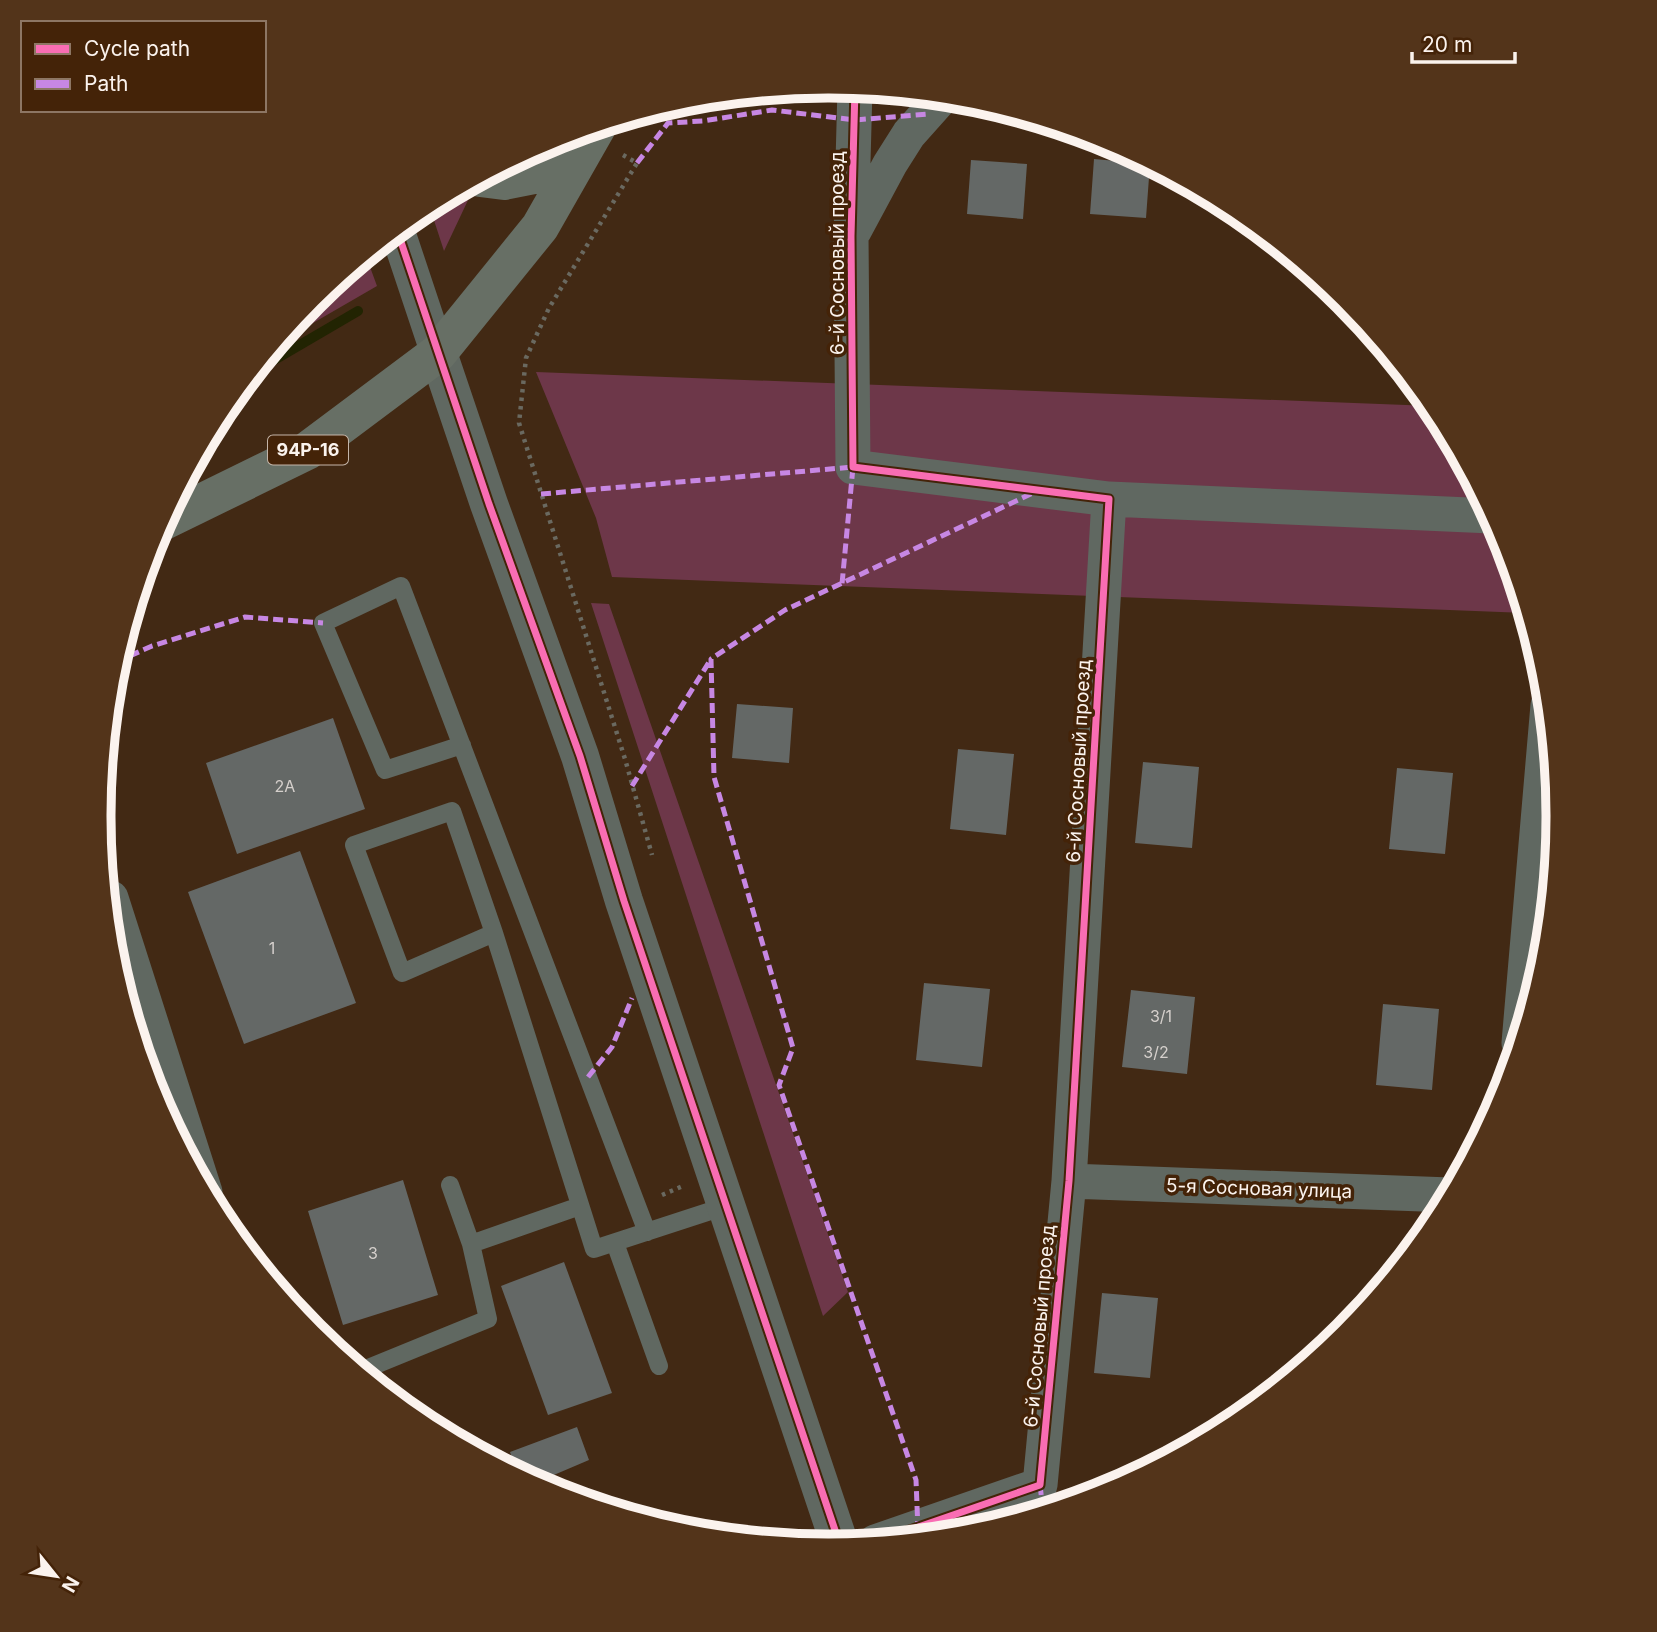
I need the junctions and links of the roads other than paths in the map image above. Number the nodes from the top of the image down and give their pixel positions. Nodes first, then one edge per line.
1 (856, 99) edge
2 (934, 106) edge
3 (588, 143) edge
4 (496, 180) edge
5 (851, 236) junction
6 (400, 240) edge
7 (438, 353) junction
8 (1109, 499) junction
9 (177, 514) edge
10 (1480, 515) edge
11 (462, 745) junction
12 (1544, 756) edge
13 (119, 923) edge
14 (494, 933) junction
15 (1523, 999) edge
16 (189, 1141) edge
17 (1069, 1181) junction
18 (450, 1185) dead end
19 (1438, 1195) edge
20 (580, 1206) junction
21 (726, 1206) junction
22 (646, 1232) junction
23 (615, 1242) junction
24 (471, 1244) junction
25 (659, 1366) dead end
26 (369, 1368) edge
27 (913, 1529) edge
28 (836, 1534) edge

1 - 5 street, 6-й Сосновый проезд
2 - 5 street
3 - 4 main road
3 - 7 main road, 94Р-16
5 - 8 street, 6-й Сосновый проезд
6 - 7 street
7 - 9 main road, 94Р-16
7 - 21 street
8 - 10 street
8 - 17 street, 6-й Сосновый проезд
11 - 11 lane
11 - 22 lane
12 - 15 street
13 - 16 street
14 - 14 lane
14 - 20 lane
17 - 19 street, 5-я Сосновая улица
17 - 27 street, 6-й Сосновый проезд
18 - 24 lane
20 - 23 lane
20 - 24 lane
21 - 22 lane
21 - 28 street
22 - 23 lane
23 - 25 lane
24 - 26 lane

